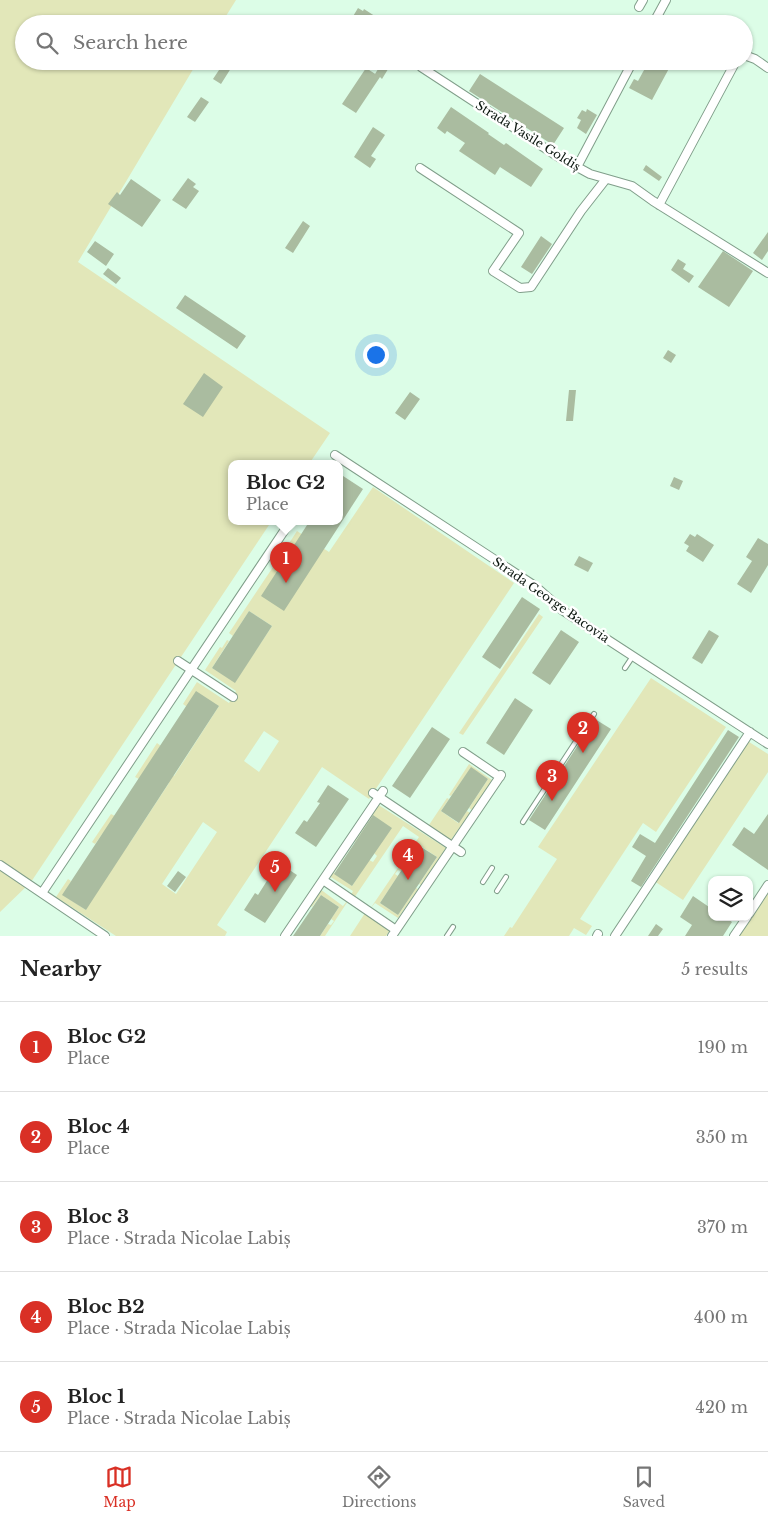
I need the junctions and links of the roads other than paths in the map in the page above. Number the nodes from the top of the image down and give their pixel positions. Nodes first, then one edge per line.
1 (666, 0) edge
2 (658, 15) edge
3 (753, 59) edge
4 (768, 68) edge
5 (426, 70) edge
6 (628, 70) edge
7 (731, 70) edge
8 (577, 167) junction
9 (420, 168) dead end
10 (606, 179) junction
11 (659, 205) junction
12 (768, 273) edge
13 (335, 455) dead end
14 (343, 460) edge
15 (343, 460) edge
16 (287, 525) edge
17 (633, 656) junction
18 (178, 661) dead end
19 (625, 668) dead end
20 (191, 670) junction
21 (233, 697) dead end
22 (594, 714) dead end
23 (750, 732) junction
24 (768, 744) edge
25 (463, 752) dead end
26 (522, 822) dead end
27 (453, 846) junction
28 (461, 852) dead end
29 (0, 865) edge
30 (492, 868) dead end
31 (506, 877) dead end
32 (323, 880) junction
33 (482, 882) dead end
34 (768, 885) edge
35 (497, 891) dead end
36 (42, 893) junction
37 (753, 908) edge
38 (744, 921) edge
39 (453, 927) dead end
40 (394, 933) edge
41 (105, 936) edge
42 (285, 936) edge
43 (447, 936) edge
44 (615, 936) edge
45 (734, 936) edge

1 - 2 street
3 - 4 street
5 - 8 street, Strada Vasile Goldiș
6 - 8 street
7 - 11 street
8 - 10 street, Strada Vasile Goldiș
9 - 10 street
10 - 11 street, Strada Vasile Goldiș
11 - 12 street, Strada Vasile Goldiș
13 - 14 street, Strada George Bacovia
15 - 17 street, Strada George Bacovia
16 - 20 street
17 - 19 lane
17 - 23 street, Strada George Bacovia
18 - 20 street
20 - 21 street
20 - 36 street
22 - 26 lane
23 - 24 street, Strada George Bacovia
23 - 44 street
25 - 27 street
27 - 28 street
27 - 32 street
27 - 40 street
29 - 36 street
30 - 33 lane
31 - 35 lane
32 - 40 street
32 - 42 street
34 - 37 street
36 - 41 street
38 - 45 street
39 - 43 lane

